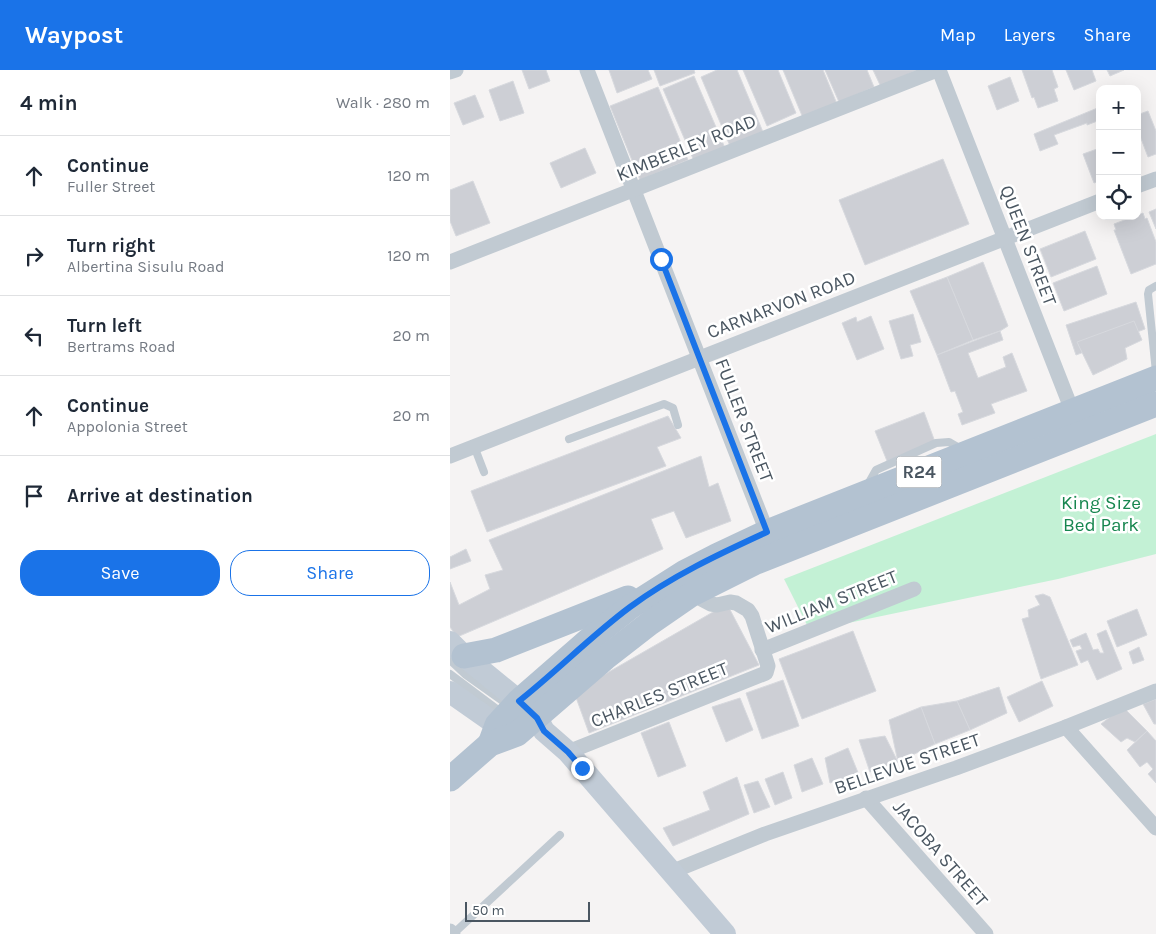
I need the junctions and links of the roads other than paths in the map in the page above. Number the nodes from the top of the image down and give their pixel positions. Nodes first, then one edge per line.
1 (456, 70) edge
2 (587, 70) edge
3 (938, 70) edge
4 (450, 72) edge
5 (1156, 179) edge
6 (1141, 185) edge
7 (634, 189) junction
8 (1096, 203) edge
9 (1005, 238) junction
10 (450, 262) edge
11 (1156, 286) edge
12 (1154, 316) edge
13 (1155, 343) edge
14 (699, 357) junction
15 (1156, 372) edge
16 (1156, 378) edge
17 (1156, 404) edge
18 (1077, 422) junction
19 (678, 425) dead end
20 (569, 439) dead end
21 (474, 446) junction
22 (450, 456) edge
23 (484, 472) dead end
24 (767, 532) junction
25 (688, 583) junction
26 (914, 589) dead end
27 (762, 650) junction
28 (453, 658) edge
29 (1156, 691) edge
30 (450, 692) edge
31 (518, 722) junction
32 (1066, 727) junction
33 (568, 752) junction
34 (450, 779) edge
35 (866, 798) junction
36 (1156, 828) edge
37 (560, 836) dead end
38 (671, 872) junction
39 (450, 931) edge
40 (453, 934) edge
41 (725, 934) edge
42 (986, 934) edge

1 - 4 street
2 - 7 street, FULLER STREET
3 - 7 street, KIMBERLEY ROAD
3 - 9 street, QUEEN STREET
5 - 6 street
7 - 10 street, KIMBERLEY ROAD
7 - 14 street, FULLER STREET
8 - 9 street, CARNARVON ROAD
9 - 14 street, CARNARVON ROAD
9 - 18 street, QUEEN STREET
11 - 12 lane
12 - 13 lane
13 - 15 lane
14 - 21 street, CARNARVON ROAD
14 - 24 street, FULLER STREET
16 - 18 main road, R24
17 - 18 main road, R24
18 - 24 main road, R24
18 - 25 main road, R24
19 - 20 lane
21 - 22 street, CARNARVON ROAD
21 - 23 lane
24 - 25 main road, R24
25 - 27 street
25 - 28 main road
25 - 31 main road, R24
26 - 27 street, WILLIAM STREET
27 - 33 street, CHARLES STREET
28 - 31 main road
29 - 32 street, BELLEVUE STREET
30 - 31 main road
31 - 33 main road
31 - 34 main road, R24
32 - 35 street, BELLEVUE STREET
32 - 36 street
33 - 38 main road
35 - 38 street, BELLEVUE STREET
35 - 42 street, JACOBA STREET
37 - 40 lane
38 - 41 main road
39 - 40 street

